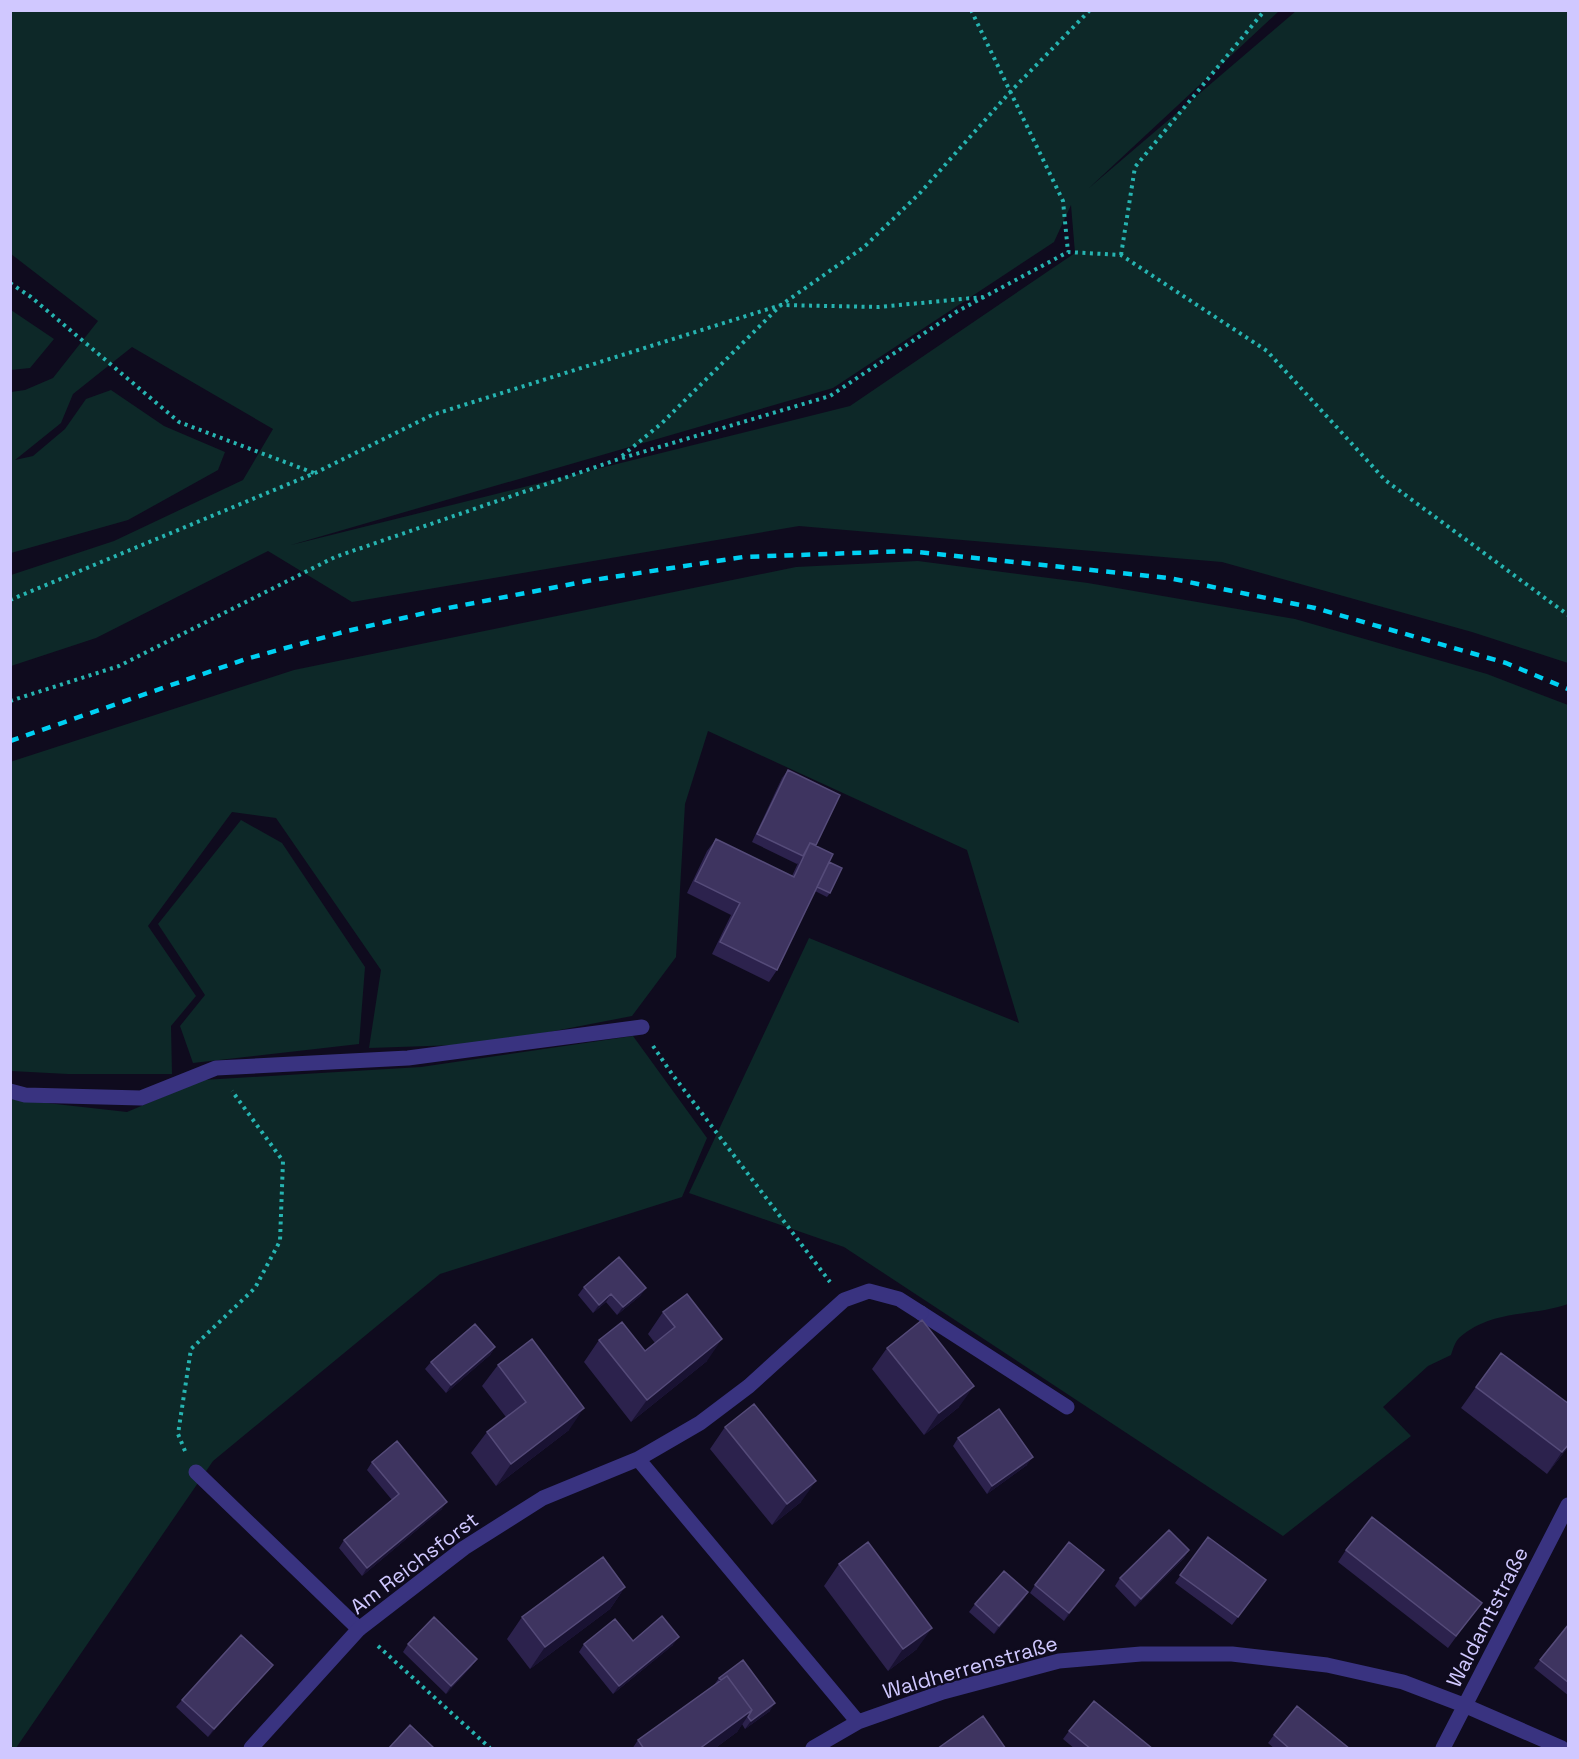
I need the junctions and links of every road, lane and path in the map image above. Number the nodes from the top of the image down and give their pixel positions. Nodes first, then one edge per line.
1 (971, 10) edge
2 (1090, 10) edge
3 (1265, 10) edge
4 (1011, 91) junction
5 (1068, 252) junction
6 (1121, 255) junction
7 (10, 284) edge
8 (984, 297) junction
9 (781, 305) junction
10 (619, 459) junction
11 (315, 473) junction
12 (10, 600) edge
13 (1569, 615) edge
14 (10, 701) edge
15 (642, 1027) joint
16 (216, 1068) junction
17 (10, 1091) edge
18 (844, 1300) junction
19 (1068, 1407) dead end
20 (638, 1459) junction
21 (196, 1472) joint
22 (1569, 1505) edge
23 (359, 1629) junction
24 (1466, 1706) junction
25 (858, 1722) junction
26 (251, 1749) edge
27 (490, 1749) edge
28 (813, 1749) edge
29 (1443, 1749) edge
30 (1562, 1749) edge

1 - 4 path
2 - 4 path
3 - 6 path
4 - 5 path
4 - 9 path
5 - 6 path
5 - 8 path
6 - 13 path
7 - 11 path
8 - 9 path
8 - 10 path
9 - 10 path
9 - 11 path
10 - 14 path
11 - 12 path
15 - 16 street
15 - 18 path
16 - 17 street
16 - 21 path
18 - 19 street, Am Reichsforst
18 - 20 street, Am Reichsforst
20 - 23 street, Am Reichsforst
20 - 25 street
21 - 23 street
22 - 24 street, Waldamtstraße
23 - 26 street, Am Reichsforst
23 - 27 path
24 - 25 street, Waldherrenstraße
24 - 29 street, Waldamtstraße
24 - 30 street, Waldherrenstraße
25 - 28 street, Waldherrenstraße

